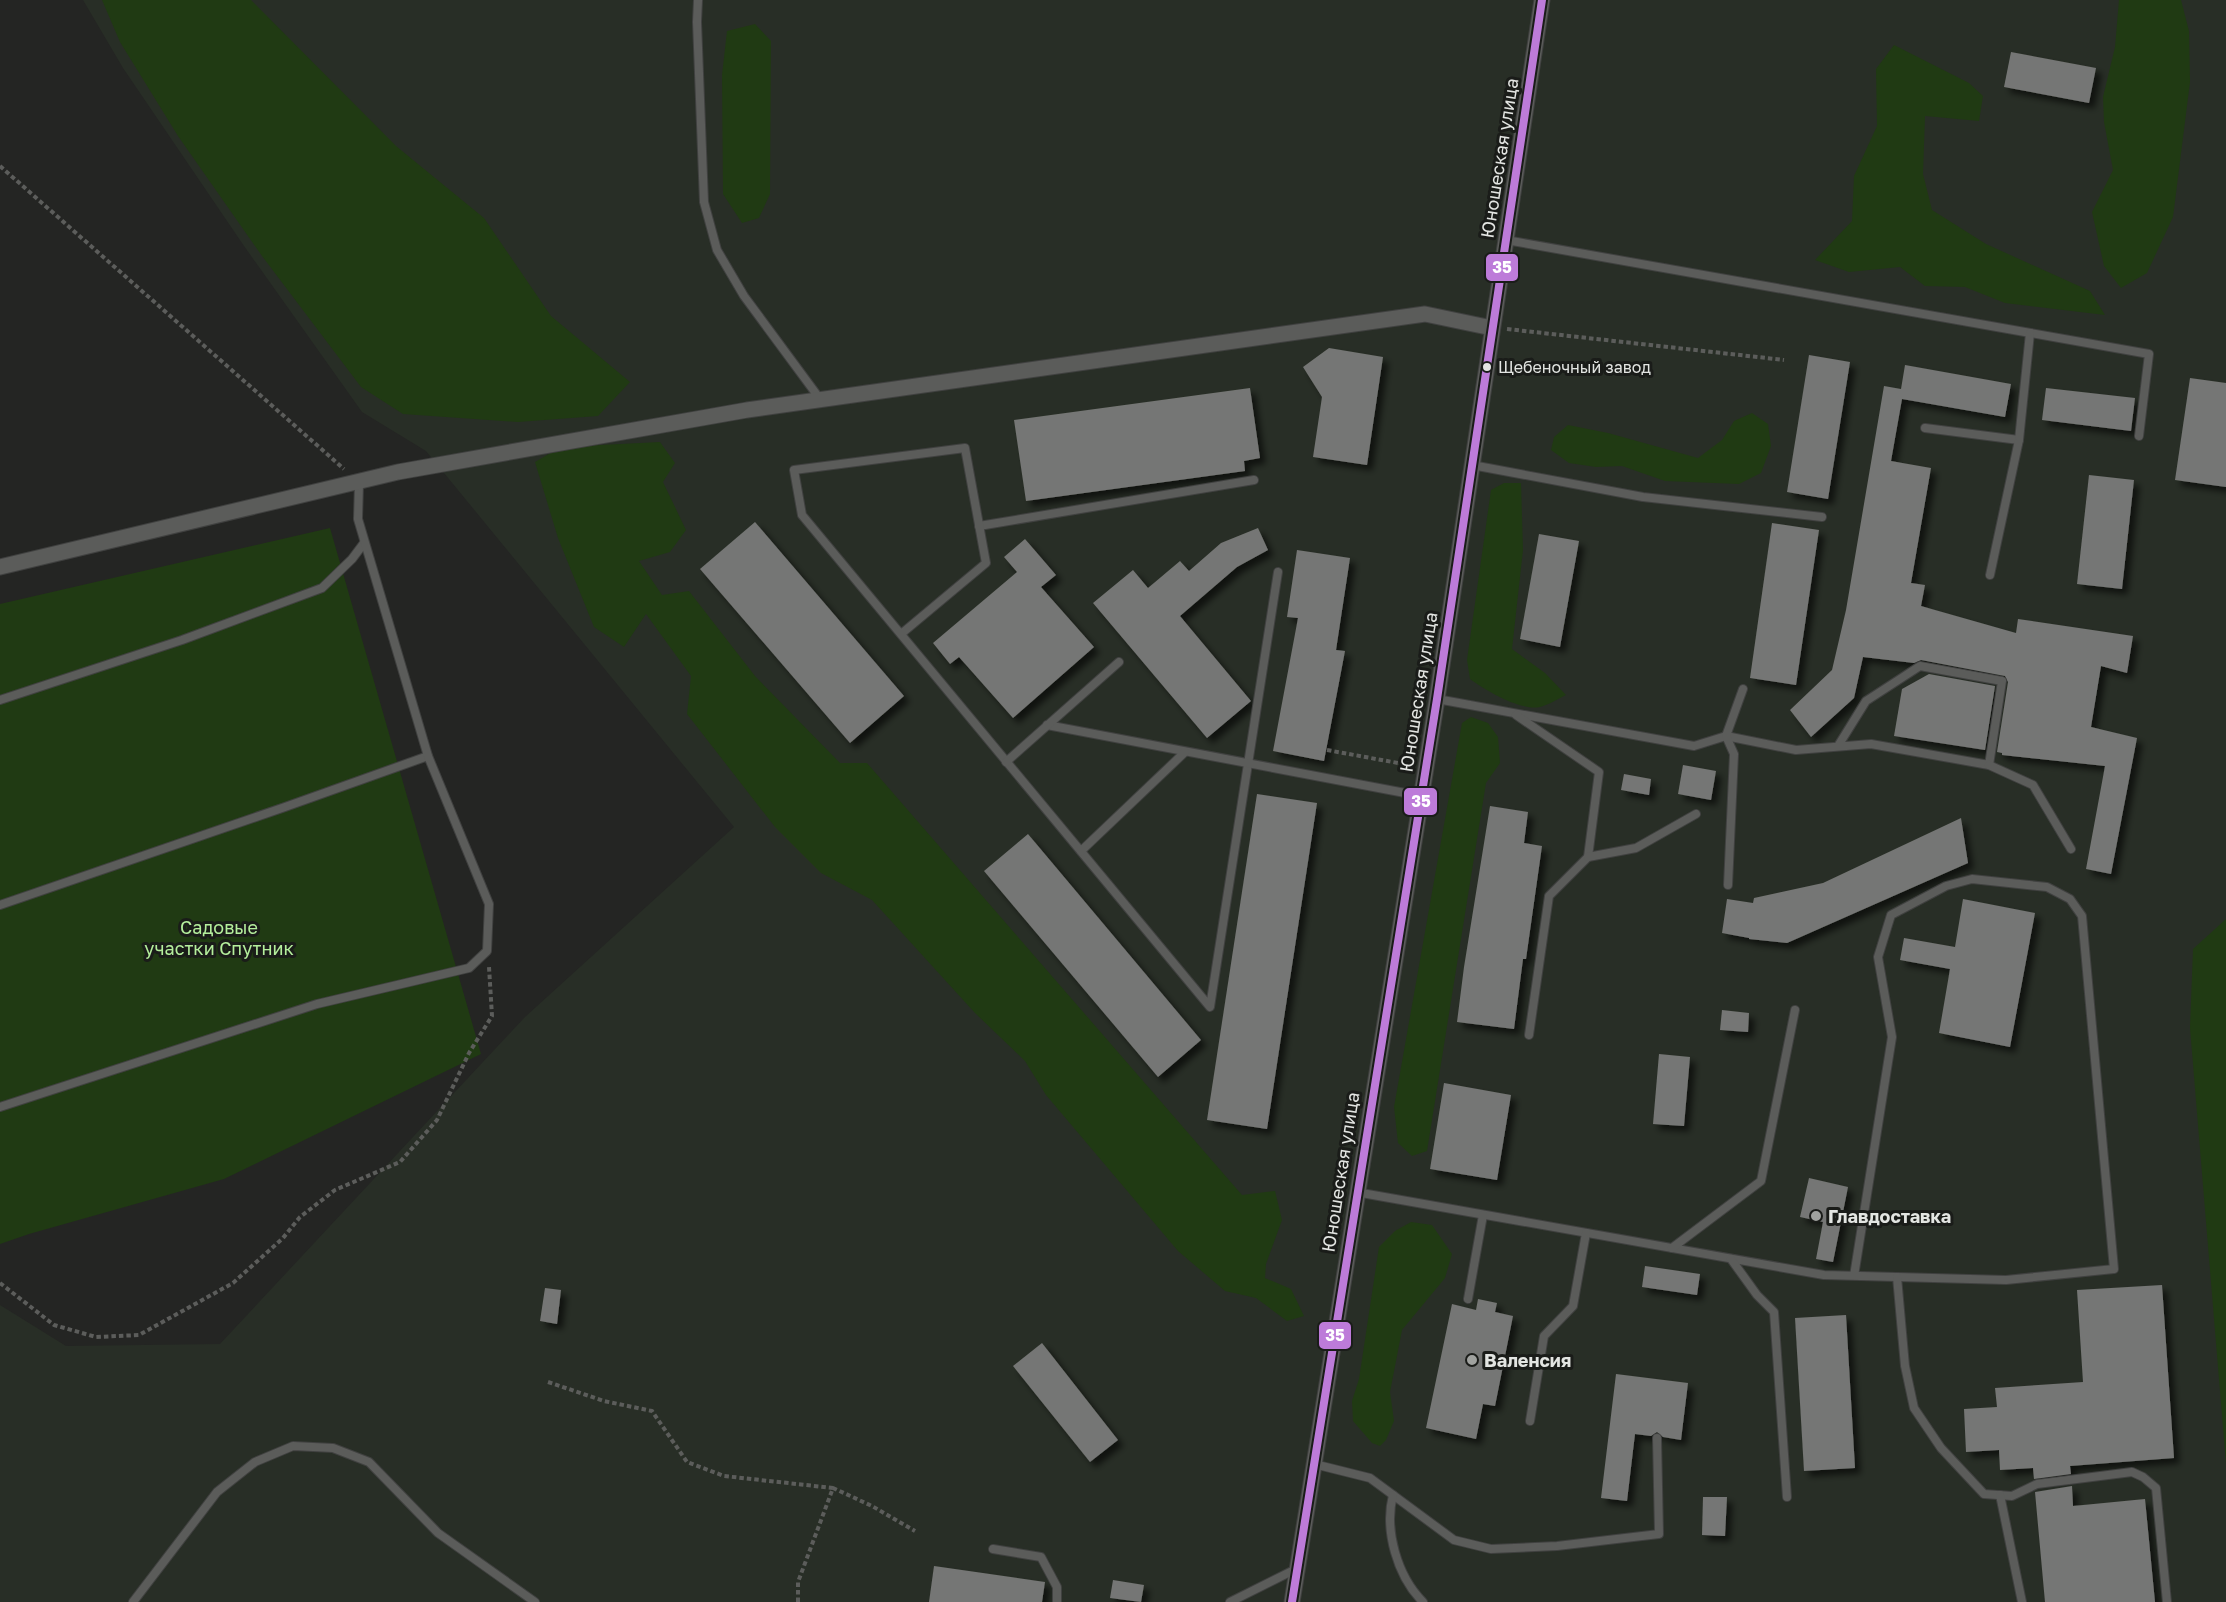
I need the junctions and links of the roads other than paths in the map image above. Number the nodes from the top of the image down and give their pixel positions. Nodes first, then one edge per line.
1 (698, 0) edge
2 (1542, 0) edge
3 (1506, 240) junction
4 (1492, 328) junction
5 (2030, 333) junction
6 (820, 399) junction
7 (1925, 428) dead end
8 (2139, 436) dead end
9 (2019, 440) junction
10 (1472, 465) junction
11 (1254, 480) dead end
12 (359, 483) junction
13 (1822, 517) dead end
14 (979, 526) junction
15 (364, 543) junction
16 (0, 567) edge
17 (1278, 572) dead end
18 (1990, 575) dead end
19 (901, 634) junction
20 (1119, 662) dead end
21 (1743, 689) dead end
22 (1437, 699) junction
23 (0, 700) edge
24 (1512, 713) junction
25 (1047, 725) junction
26 (1726, 736) junction
27 (1838, 746) junction
28 (1185, 752) junction
29 (428, 756) junction
30 (1006, 762) junction
31 (1248, 764) junction
32 (1989, 765) junction
33 (1421, 796) junction
34 (1696, 814) dead end
35 (2071, 849) dead end
36 (1081, 851) junction
37 (1588, 857) junction
38 (1728, 885) dead end
39 (0, 904) edge
40 (1795, 1010) dead end
41 (1529, 1035) dead end
42 (0, 1107) edge
43 (1356, 1192) junction
44 (1483, 1215) junction
45 (1586, 1233) junction
46 (1672, 1248) junction
47 (1731, 1259) junction
48 (1854, 1276) junction
49 (1897, 1277) junction
50 (1468, 1299) dead end
51 (1530, 1421) dead end
52 (1657, 1438) dead end
53 (1314, 1464) junction
54 (1393, 1495) junction
55 (2000, 1495) junction
56 (1787, 1497) dead end
57 (993, 1548) dead end
58 (1298, 1568) junction
59 (133, 1602) edge
60 (535, 1602) edge
61 (1056, 1602) edge
62 (1230, 1602) edge
63 (1292, 1602) edge
64 (1423, 1602) edge
65 (2022, 1602) edge
66 (2167, 1602) edge

1 - 6 lane
2 - 3 street, Юношеская улица
3 - 4 street, Юношеская улица
3 - 5 lane
4 - 6 street
4 - 10 street, Юношеская улица
5 - 8 lane
5 - 9 lane
6 - 12 street
7 - 9 lane
9 - 18 lane
10 - 13 lane
10 - 22 street, Юношеская улица
11 - 14 lane
12 - 15 lane
12 - 16 street
14 - 19 lane
14 - 19 lane
15 - 23 lane
15 - 29 lane
17 - 31 lane
19 - 30 lane
20 - 25 lane
21 - 26 lane
22 - 24 lane
22 - 33 street, Юношеская улица
24 - 26 lane
24 - 37 lane
25 - 28 lane
25 - 30 lane
26 - 27 lane
26 - 38 lane
27 - 32 lane
27 - 32 lane
28 - 31 lane
28 - 36 lane
29 - 39 lane
29 - 42 lane
30 - 36 lane
31 - 33 lane
31 - 36 lane
32 - 35 lane
33 - 43 street, Юношеская улица
34 - 37 lane
37 - 41 lane
40 - 46 lane
43 - 44 lane
43 - 53 street, Юношеская улица
44 - 45 lane
44 - 50 lane
45 - 46 lane
45 - 51 lane
46 - 47 lane
47 - 48 lane
47 - 56 lane
48 - 49 lane
48 - 49 lane
49 - 55 lane
52 - 54 lane
53 - 54 lane
53 - 58 street, Юношеская улица
54 - 64 lane
55 - 65 lane
55 - 66 lane
57 - 61 lane
58 - 62 lane
58 - 63 street, Юношеская улица
59 - 60 lane

